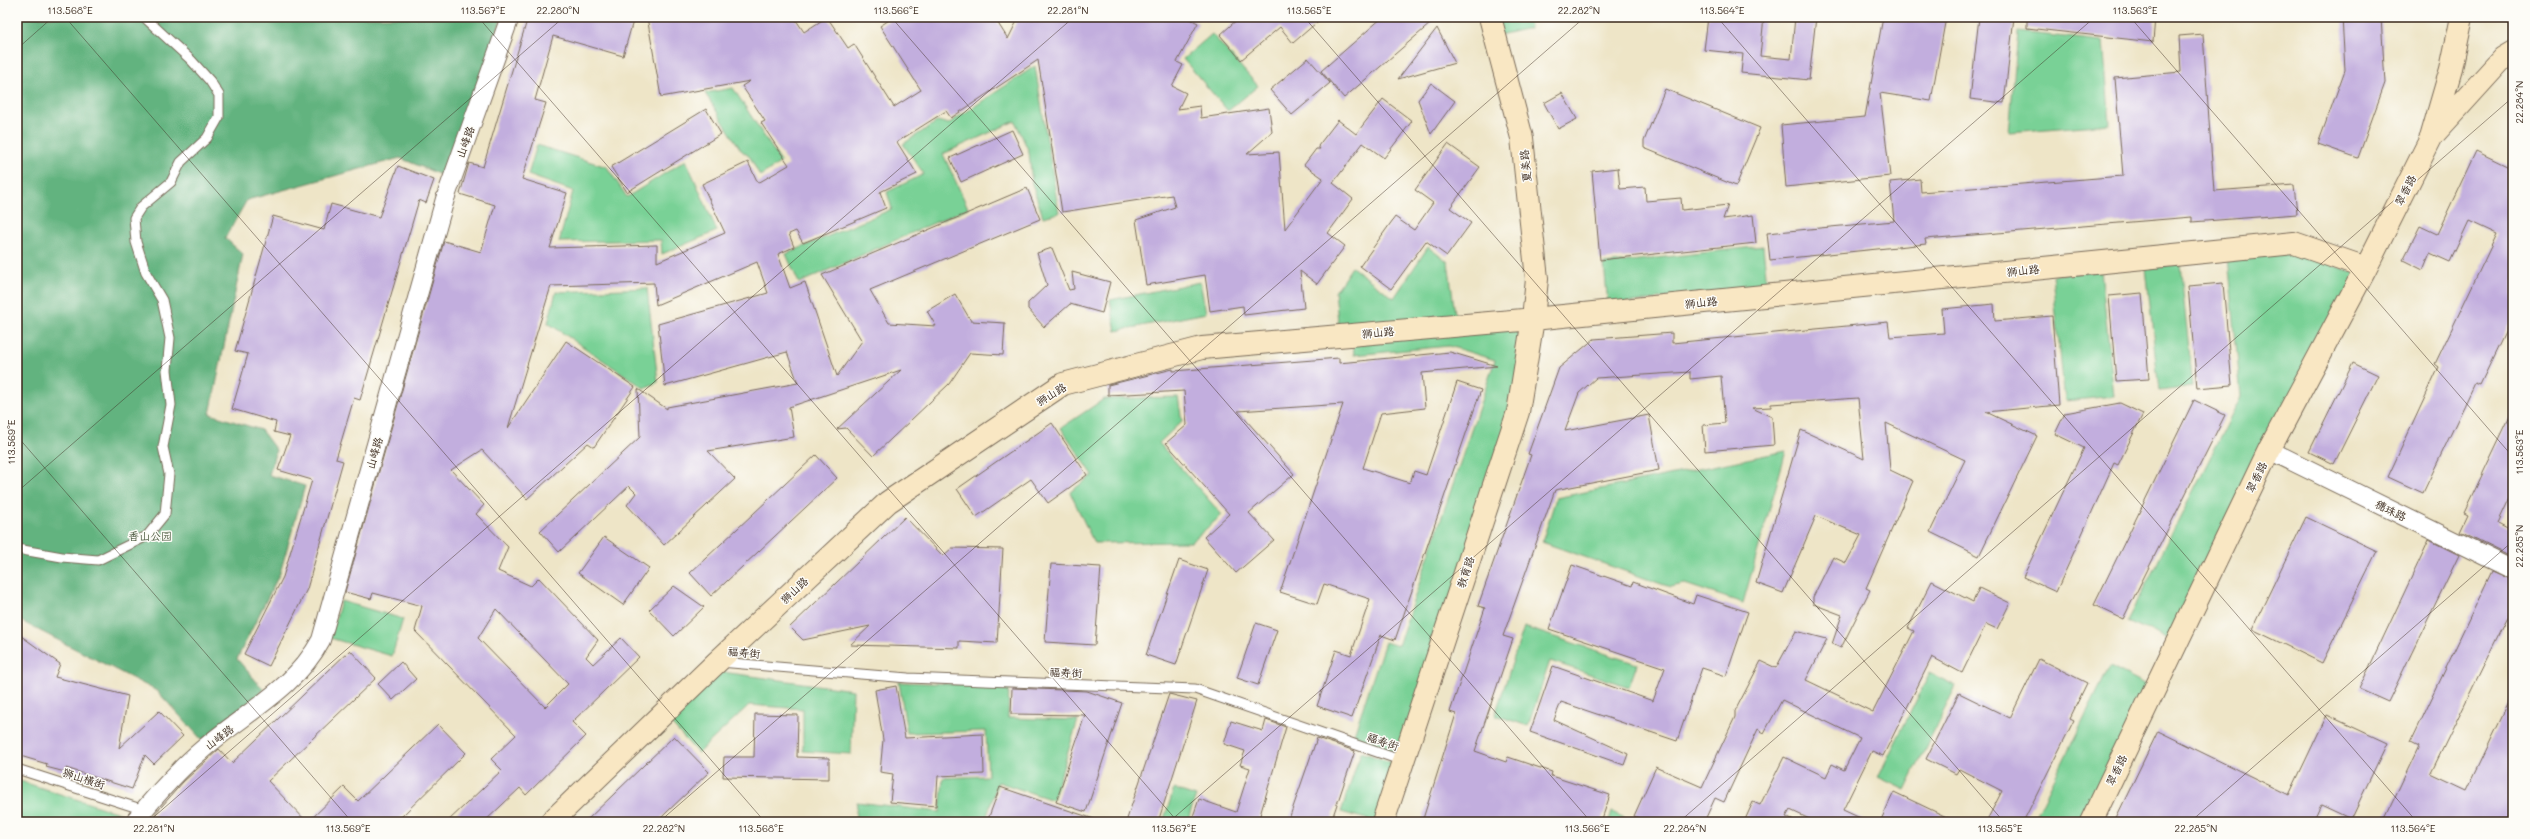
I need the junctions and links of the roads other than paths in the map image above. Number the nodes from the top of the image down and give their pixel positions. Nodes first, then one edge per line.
1 (144, 17) edge
2 (510, 17) edge
3 (1490, 17) edge
4 (2462, 17) edge
5 (2513, 52) edge
6 (2431, 138) junction
7 (2366, 268) junction
8 (1533, 319) junction
9 (2269, 450) junction
10 (17, 549) edge
11 (2513, 570) edge
12 (717, 662) junction
13 (1403, 761) junction
14 (17, 769) edge
15 (139, 816) edge
16 (551, 822) edge
17 (1383, 822) edge
18 (2091, 822) edge

1 - 10 lane
2 - 15 street, 山峰路
3 - 8 street, 夏美路
4 - 6 street
5 - 6 street
6 - 7 street, 翠香路
7 - 8 street, 狮山路
7 - 9 street, 翠香路
8 - 12 street, 狮山路
8 - 13 street, 教育路
9 - 11 street, 穗珠路
9 - 18 street, 翠香路
12 - 13 lane, 福寿街
12 - 16 street, 狮山路
13 - 17 street, 教育路
14 - 15 lane, 狮山橫街

